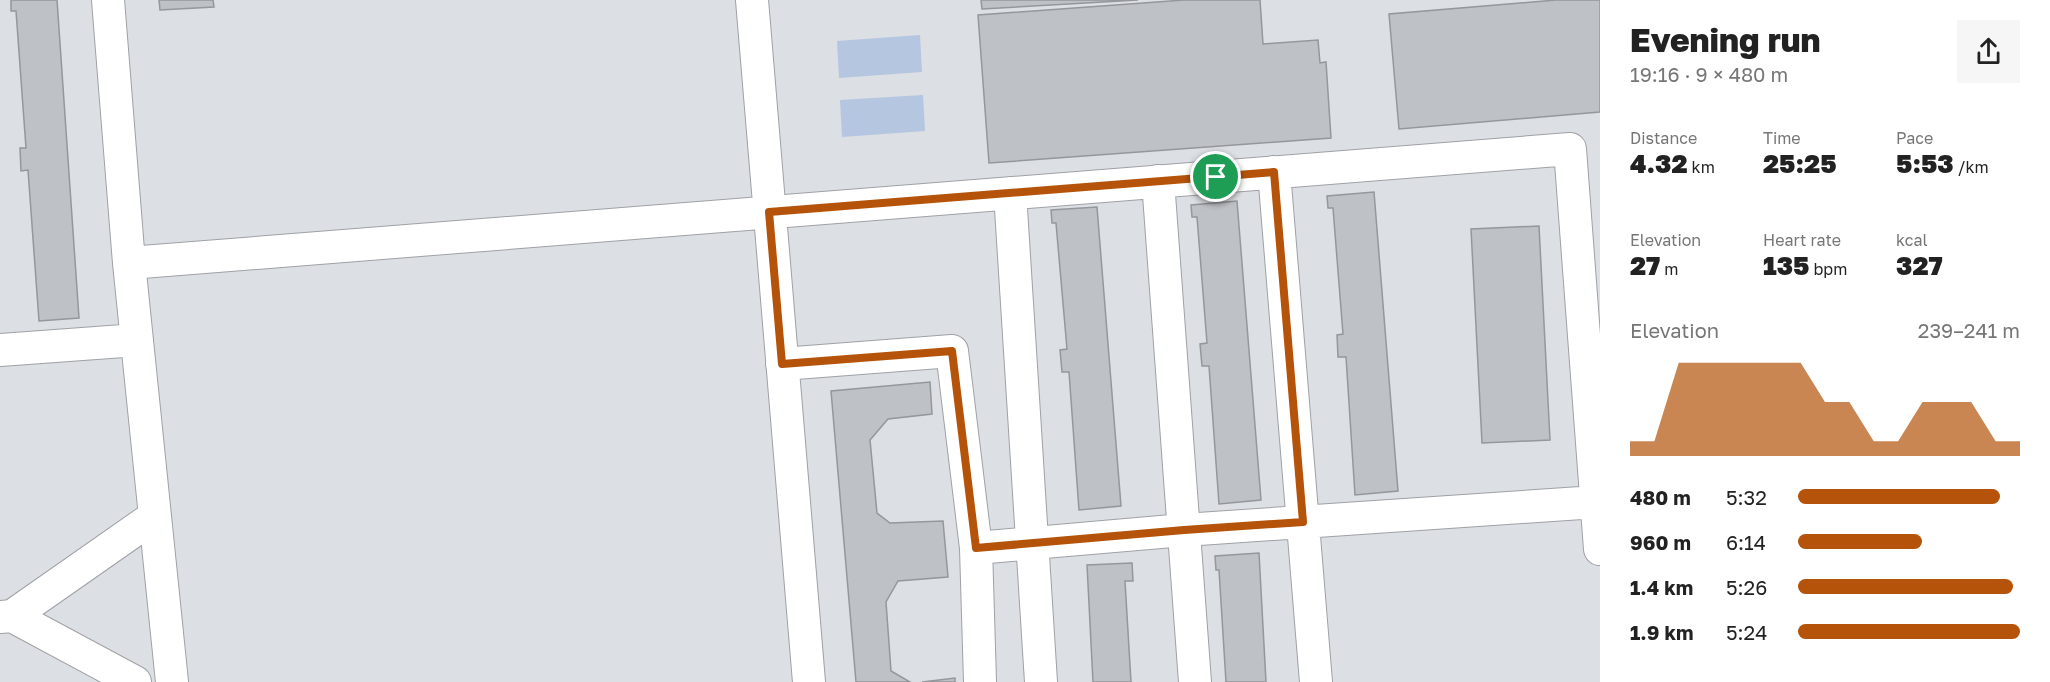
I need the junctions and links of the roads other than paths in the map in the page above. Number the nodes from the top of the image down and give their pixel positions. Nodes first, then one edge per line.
1 (108, 0) edge
2 (752, 0) edge
3 (1274, 172) junction
4 (1158, 181) junction
5 (1010, 193) junction
6 (769, 212) junction
7 (129, 263) junction
8 (137, 340) junction
9 (0, 350) edge
10 (782, 364) junction
11 (1596, 502) junction
12 (155, 516) junction
13 (1303, 522) junction
14 (1184, 530) junction
15 (1032, 543) junction
16 (976, 548) junction
17 (1600, 549) edge
18 (6, 616) edge
19 (135, 682) edge
20 (172, 682) edge
21 (809, 682) edge
22 (980, 682) edge
23 (1041, 682) edge
24 (1195, 682) edge
25 (1316, 682) edge

1 - 7 lane
2 - 6 lane
3 - 4 lane
3 - 11 lane
3 - 13 lane
4 - 5 lane
4 - 14 lane
5 - 6 lane
5 - 15 lane
6 - 7 lane
6 - 10 lane
7 - 8 lane
8 - 9 lane
8 - 12 lane
10 - 16 lane
10 - 21 lane
11 - 13 lane
11 - 17 lane
12 - 18 lane
12 - 20 lane
13 - 14 lane
13 - 25 lane
14 - 15 lane
14 - 24 lane
15 - 16 lane
15 - 23 lane
16 - 22 lane
18 - 19 lane

